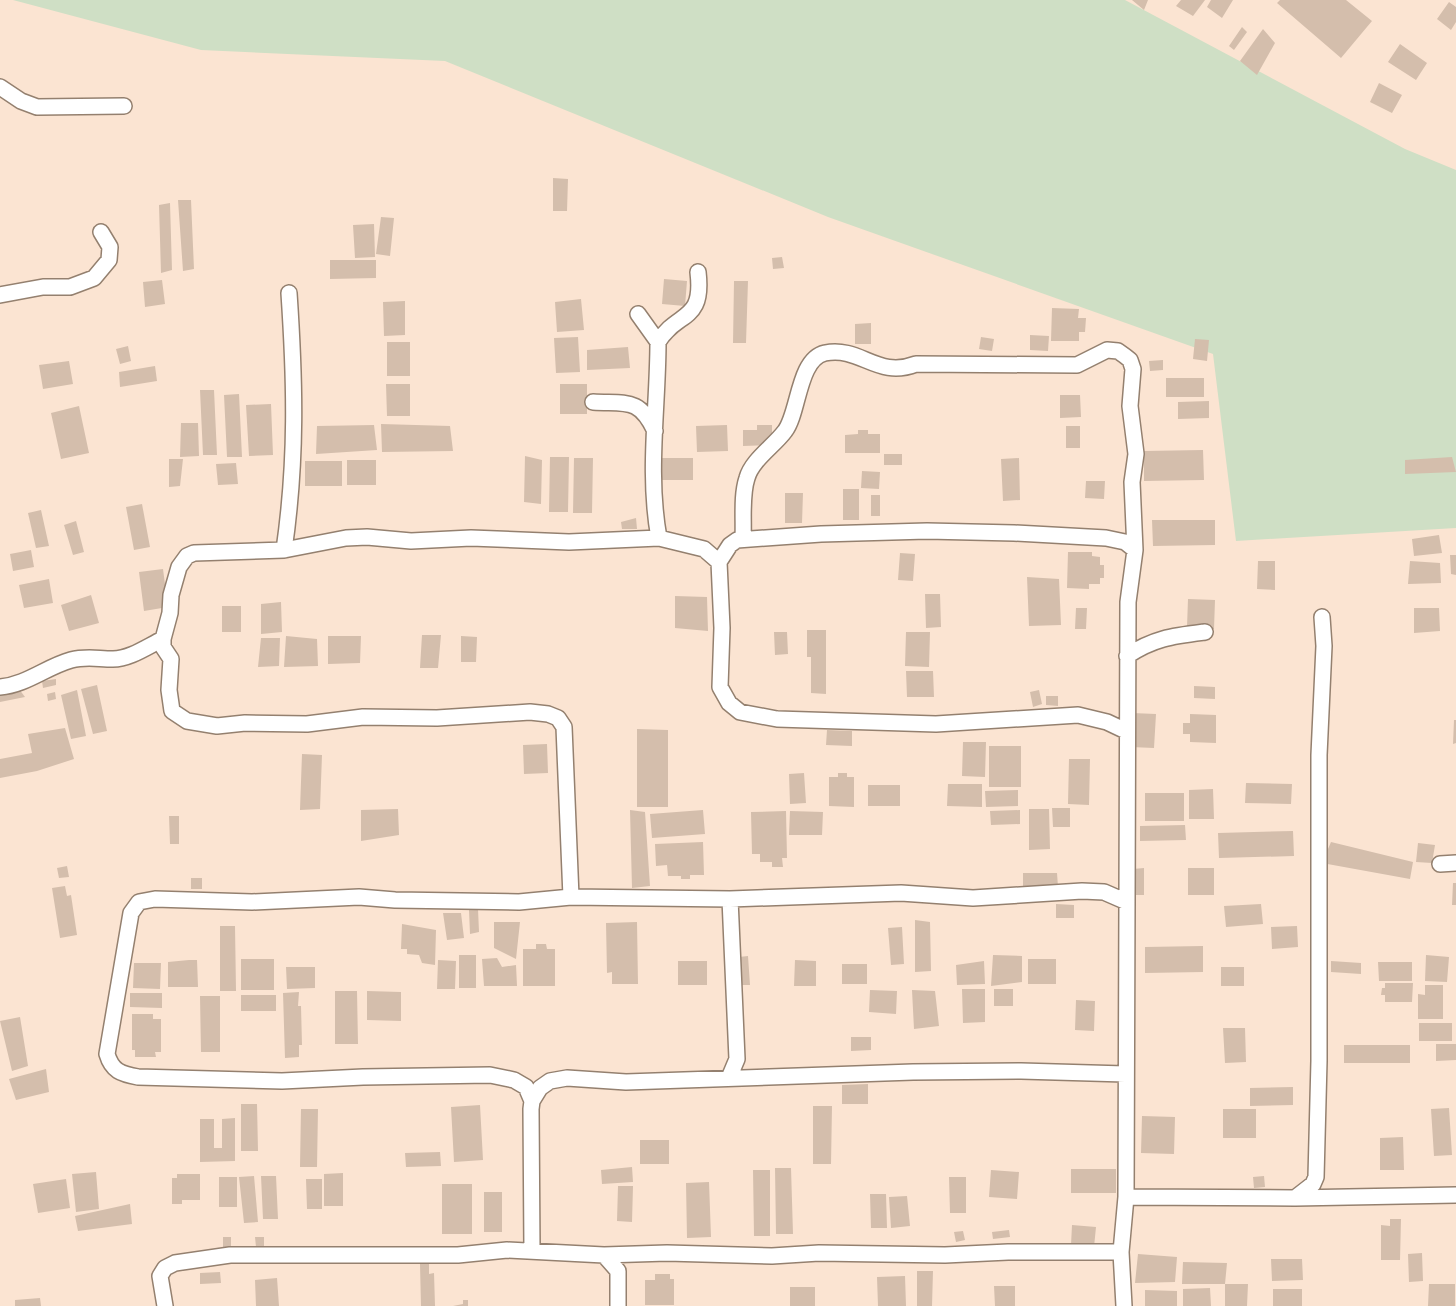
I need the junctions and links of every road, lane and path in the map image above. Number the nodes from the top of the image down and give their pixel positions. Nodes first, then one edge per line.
1 (0, 87) edge
2 (124, 106) dead end
3 (101, 232) dead end
4 (698, 272) dead end
5 (289, 292) dead end
6 (0, 295) edge
7 (638, 314) dead end
8 (658, 342) junction
9 (593, 402) dead end
10 (654, 431) junction
11 (659, 538) junction
12 (743, 538) junction
13 (284, 550) junction
14 (1135, 550) junction
15 (719, 562) junction
16 (1322, 617) dead end
17 (1204, 632) dead end
18 (163, 639) junction
19 (1127, 656) junction
20 (0, 687) edge
21 (1126, 731) junction
22 (1456, 863) edge
23 (1440, 864) dead end
24 (571, 897) junction
25 (730, 899) junction
26 (1127, 902) junction
27 (1124, 1074) junction
28 (729, 1078) junction
29 (532, 1102) junction
30 (1456, 1195) edge
31 (1126, 1197) junction
32 (1295, 1198) junction
33 (532, 1251) junction
34 (1121, 1252) junction
35 (604, 1255) junction
36 (628, 1255) junction
37 (618, 1270) junction
38 (165, 1306) edge
39 (618, 1306) edge
40 (1124, 1306) edge

1 - 2 street
3 - 6 street
4 - 8 street
5 - 13 street
7 - 8 street
8 - 10 street
9 - 10 street
10 - 11 street
11 - 13 street
11 - 15 street
12 - 14 street
12 - 14 street
12 - 15 street
13 - 18 street
14 - 19 street
15 - 21 street
16 - 32 street
17 - 19 street
18 - 20 street
18 - 24 street
19 - 21 street
21 - 26 street
22 - 23 street
24 - 25 street
24 - 29 street
25 - 26 street
25 - 28 street
26 - 27 street
27 - 28 street
27 - 31 street
28 - 29 street
29 - 33 street
30 - 32 street
31 - 32 street
31 - 34 street
33 - 35 street
33 - 38 street
34 - 36 street
34 - 40 street
35 - 36 street
35 - 37 street
36 - 37 street
37 - 39 street

